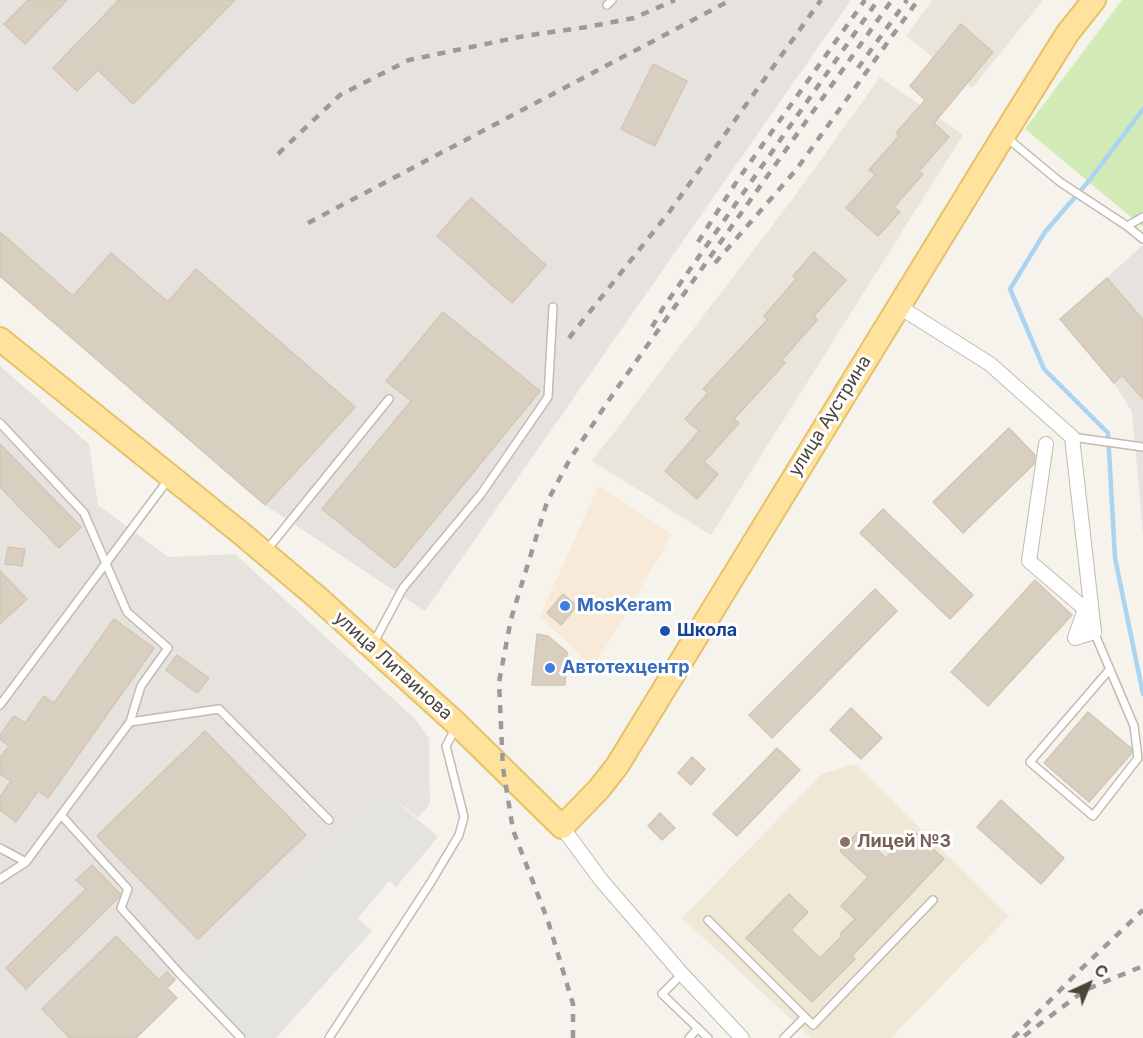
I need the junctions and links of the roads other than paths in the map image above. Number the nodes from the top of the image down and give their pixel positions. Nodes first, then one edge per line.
1 (1094, 0) edge
2 (1004, 135) junction
3 (1143, 217) edge
4 (1127, 226) junction
5 (1143, 239) edge
6 (898, 306) junction
7 (553, 307) dead end
8 (0, 339) edge
9 (388, 399) dead end
10 (0, 423) edge
11 (1072, 437) junction
12 (1046, 444) dead end
13 (1143, 447) edge
14 (170, 478) junction
15 (264, 553) junction
16 (106, 563) junction
17 (1094, 632) junction
18 (372, 647) junction
19 (1110, 669) dead end
20 (0, 705) edge
21 (130, 722) junction
22 (458, 724) junction
23 (60, 815) junction
24 (329, 820) dead end
25 (562, 827) junction
26 (0, 848) edge
27 (26, 862) junction
28 (0, 879) edge
29 (933, 900) dead end
30 (708, 920) dead end
31 (682, 974) junction
32 (805, 1017) junction
33 (698, 1028) junction
34 (241, 1038) edge
35 (329, 1038) edge
36 (689, 1038) edge
37 (708, 1038) edge
38 (742, 1038) edge
39 (784, 1038) edge

1 - 2 main road, улица Аустрина
2 - 4 lane
2 - 6 main road, улица Аустрина
3 - 4 lane
4 - 5 lane
6 - 11 street
6 - 25 main road, улица Аустрина
7 - 18 lane
8 - 14 main road, улица Литвинова
9 - 15 lane
10 - 16 lane
11 - 13 lane
11 - 17 street
12 - 17 street
14 - 15 main road, улица Литвинова
14 - 16 lane
15 - 18 main road, улица Литвинова
16 - 20 lane
16 - 21 lane
17 - 19 lane
18 - 22 main road, улица Литвинова
21 - 23 lane
21 - 24 lane
22 - 25 main road, улица Литвинова
22 - 35 lane
23 - 27 lane
23 - 34 lane
25 - 31 street, улица Литвинова
26 - 27 lane
27 - 28 lane
29 - 32 lane
30 - 32 lane
31 - 33 lane
31 - 38 street, улица Литвинова
32 - 39 lane
33 - 36 lane
33 - 37 lane

